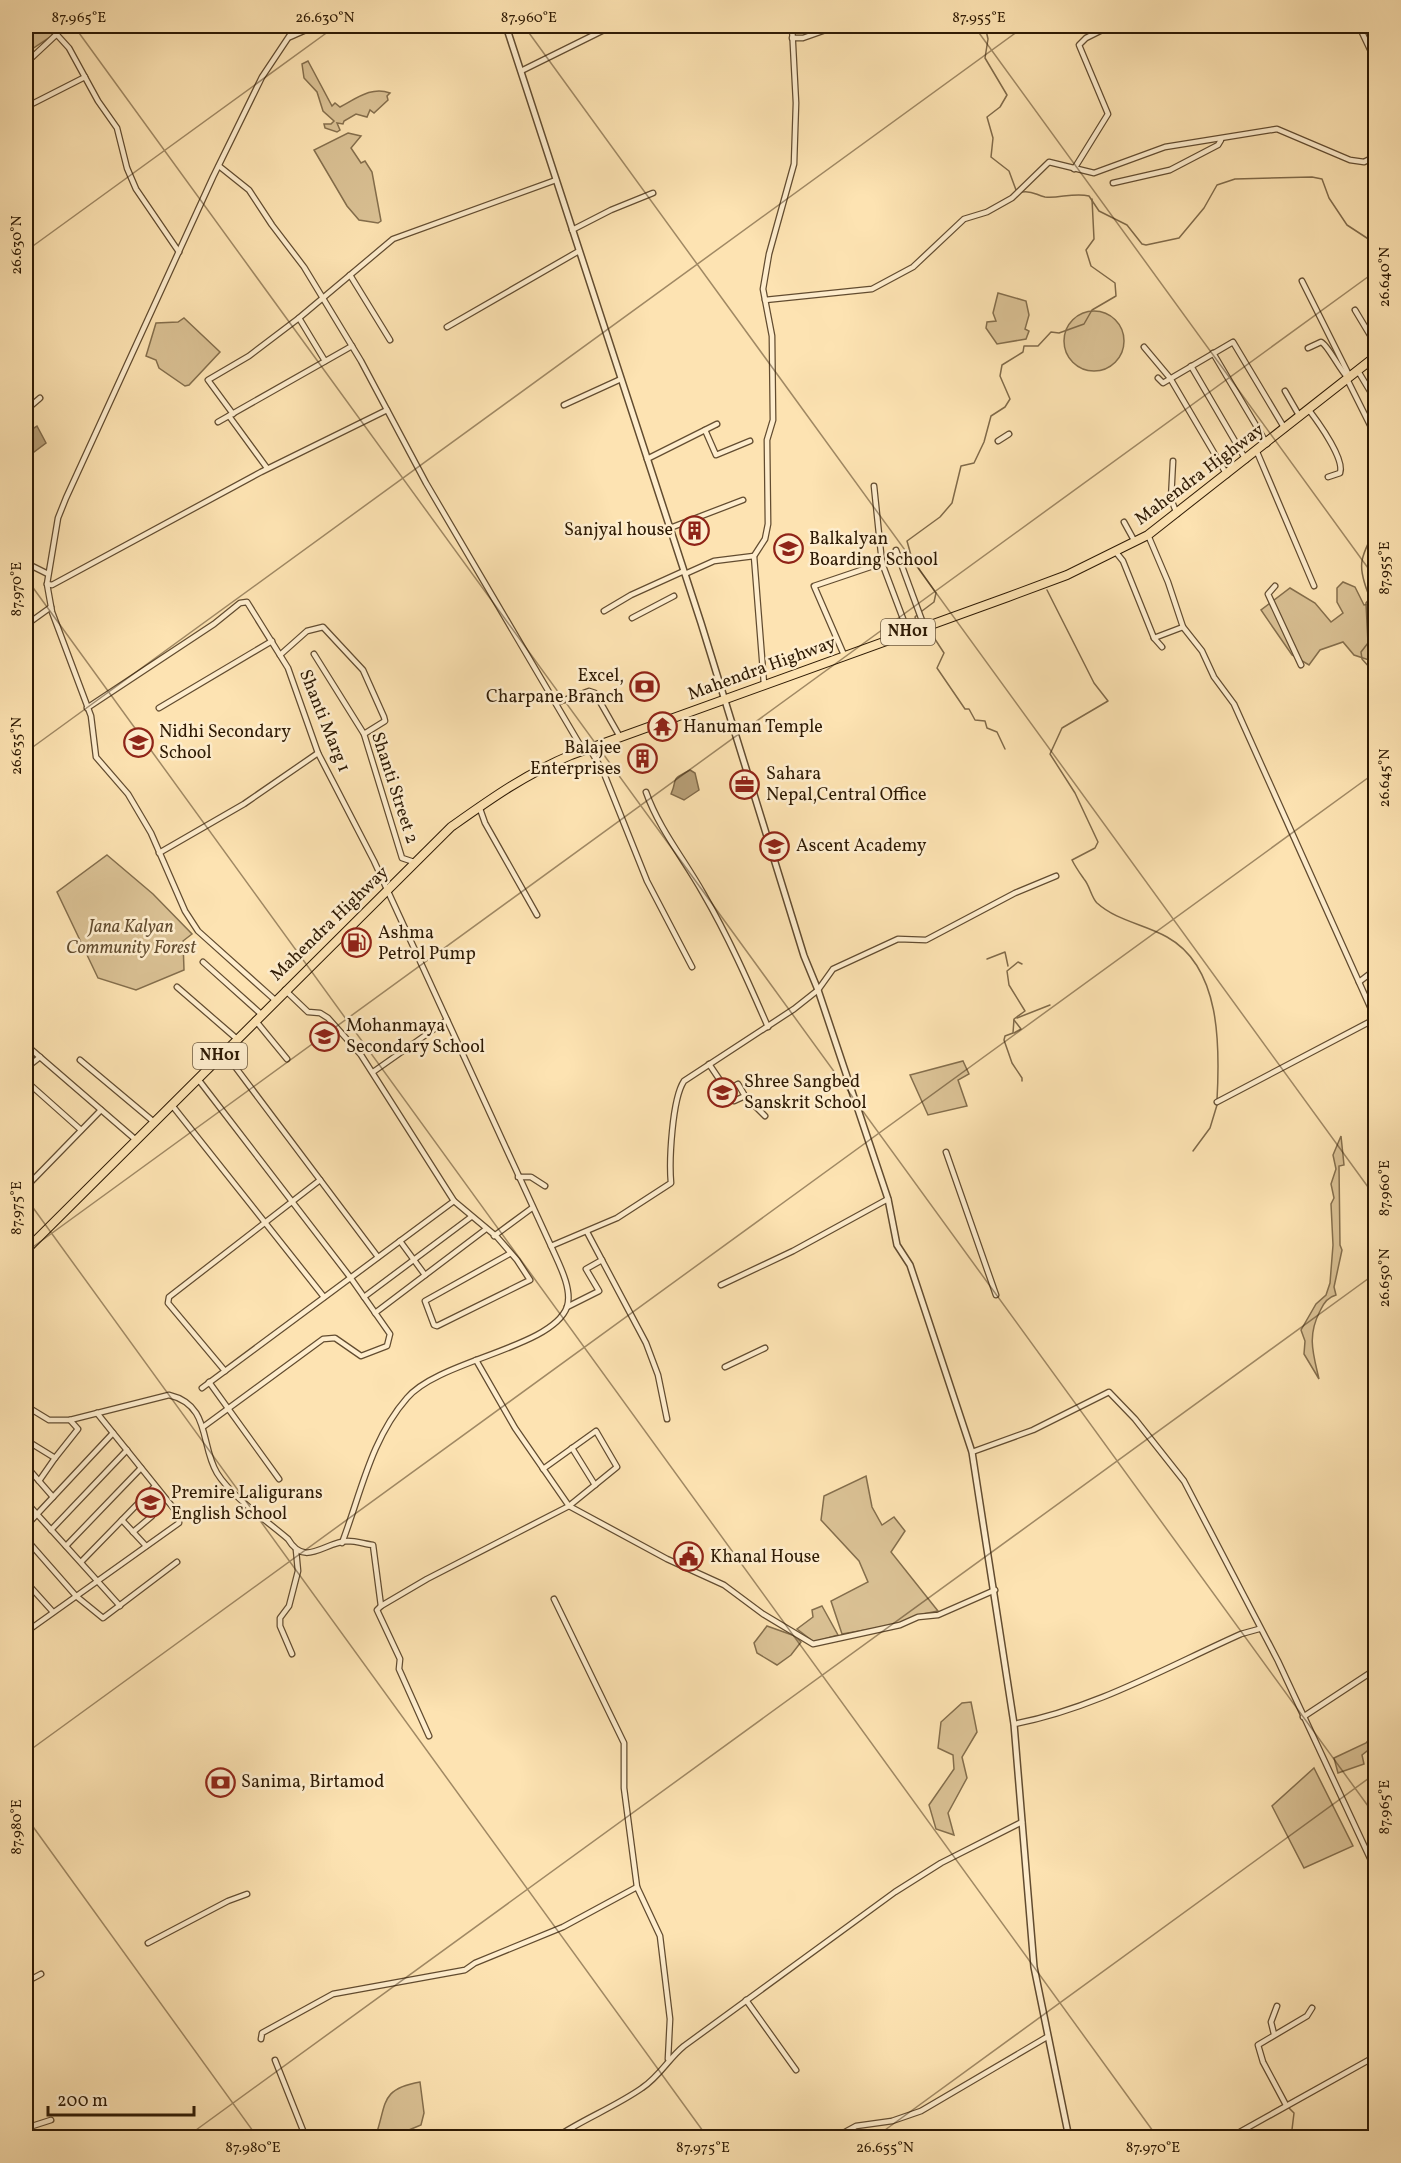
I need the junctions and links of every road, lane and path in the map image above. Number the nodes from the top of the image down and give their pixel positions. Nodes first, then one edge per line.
1 (49, 26) edge
2 (296, 26) edge
3 (315, 26) edge
4 (507, 26) edge
5 (612, 26) edge
6 (792, 26) edge
7 (837, 26) edge
8 (1110, 26) edge
9 (1359, 26) edge
10 (57, 34) junction
11 (289, 37) junction
12 (792, 38) junction
13 (1376, 62) edge
14 (26, 63) edge
15 (521, 71) junction
16 (85, 76) junction
17 (26, 107) edge
18 (1221, 140) junction
19 (1376, 156) edge
20 (219, 166) junction
21 (1074, 169) junction
22 (556, 180) junction
23 (1113, 183) dead end
24 (652, 193) dead end
25 (572, 230) junction
26 (579, 251) junction
27 (179, 252) junction
28 (350, 274) junction
29 (1302, 281) dead end
30 (323, 298) junction
31 (765, 300) junction
32 (1355, 310) dead end
33 (299, 318) junction
34 (447, 327) dead end
35 (390, 340) dead end
36 (1376, 345) edge
37 (352, 346) junction
38 (1144, 347) dead end
39 (1308, 348) dead end
40 (1213, 353) junction
41 (1376, 356) edge
42 (325, 361) junction
43 (1191, 366) junction
44 (1358, 371) junction
45 (1158, 378) dead end
46 (1170, 378) junction
47 (1348, 378) junction
48 (621, 379) junction
49 (1285, 391) dead end
50 (40, 398) dead end
51 (1376, 401) edge
52 (564, 405) dead end
53 (387, 410) junction
54 (1309, 410) junction
55 (26, 411) edge
56 (231, 415) junction
57 (1300, 417) junction
58 (218, 422) dead end
59 (717, 424) dead end
60 (1285, 429) junction
61 (705, 430) junction
62 (1010, 434) dead end
63 (1376, 436) edge
64 (750, 441) dead end
65 (998, 441) dead end
66 (1267, 444) junction
67 (1257, 452) junction
68 (647, 459) junction
69 (1246, 460) junction
70 (1173, 461) dead end
71 (267, 468) junction
72 (1227, 474) junction
73 (1328, 477) dead end
74 (874, 486) dead end
75 (743, 500) dead end
76 (1177, 514) junction
77 (1124, 522) dead end
78 (670, 528) junction
79 (1148, 535) junction
80 (1135, 542) junction
81 (896, 550) dead end
82 (1115, 551) junction
83 (754, 556) junction
84 (26, 563) edge
85 (882, 563) junction
86 (685, 573) junction
87 (48, 574) junction
88 (47, 584) junction
89 (1275, 586) dead end
90 (1314, 586) dead end
91 (674, 596) dead end
92 (51, 607) junction
93 (604, 611) dead end
94 (632, 618) dead end
95 (26, 624) edge
96 (924, 626) junction
97 (1183, 627) junction
98 (908, 632) junction
99 (1154, 638) junction
100 (272, 641) junction
101 (1162, 647) dead end
102 (314, 654) dead end
103 (280, 655) junction
104 (844, 655) junction
105 (1301, 665) dead end
106 (764, 684) junction
107 (723, 699) junction
108 (556, 703) junction
109 (87, 708) junction
110 (159, 708) dead end
111 (364, 734) junction
112 (620, 737) junction
113 (586, 749) junction
114 (318, 753) junction
115 (646, 792) dead end
116 (478, 806) junction
117 (159, 853) junction
118 (416, 862) junction
119 (1056, 876) dead end
120 (387, 890) junction
121 (537, 915) dead end
122 (203, 962) dead end
123 (1375, 966) edge
124 (692, 968) dead end
125 (1359, 982) junction
126 (177, 987) dead end
127 (285, 990) junction
128 (818, 990) junction
129 (275, 1000) junction
130 (261, 1014) junction
131 (1375, 1019) edge
132 (255, 1020) junction
133 (447, 1020) junction
134 (768, 1027) junction
135 (237, 1039) junction
136 (26, 1045) edge
137 (224, 1052) junction
138 (40, 1057) junction
139 (287, 1059) dead end
140 (80, 1060) dead end
141 (709, 1064) junction
142 (26, 1068) edge
143 (373, 1072) junction
144 (197, 1078) junction
145 (26, 1081) edge
146 (727, 1091) junction
147 (745, 1096) junction
148 (1217, 1102) dead end
149 (171, 1104) junction
150 (101, 1110) junction
151 (765, 1116) dead end
152 (154, 1122) junction
153 (81, 1130) junction
154 (136, 1140) junction
155 (946, 1152) dead end
156 (518, 1177) junction
157 (320, 1180) junction
158 (545, 1186) dead end
159 (26, 1187) edge
160 (888, 1199) junction
161 (292, 1201) junction
162 (454, 1201) junction
163 (532, 1208) junction
164 (471, 1217) junction
165 (263, 1223) junction
166 (486, 1229) junction
167 (587, 1232) junction
168 (494, 1236) junction
169 (400, 1241) junction
170 (551, 1246) junction
171 (26, 1250) edge
172 (511, 1252) junction
173 (378, 1257) junction
174 (413, 1260) junction
175 (602, 1260) junction
176 (425, 1275) junction
177 (350, 1277) junction
178 (722, 1285) dead end
179 (996, 1295) dead end
180 (324, 1297) junction
181 (364, 1297) junction
182 (567, 1307) junction
183 (375, 1313) junction
184 (765, 1348) dead end
185 (476, 1360) junction
186 (725, 1367) dead end
187 (225, 1371) junction
188 (209, 1382) junction
189 (201, 1388) dead end
190 (26, 1406) edge
191 (228, 1408) junction
192 (97, 1413) junction
193 (667, 1419) dead end
194 (70, 1420) junction
195 (203, 1427) junction
196 (113, 1433) junction
197 (29, 1442) dead end
198 (572, 1448) junction
199 (127, 1450) junction
200 (972, 1452) junction
201 (55, 1458) junction
202 (26, 1466) edge
203 (141, 1468) junction
204 (543, 1469) junction
205 (279, 1479) dead end
206 (39, 1480) junction
207 (595, 1485) junction
208 (155, 1486) junction
209 (53, 1497) junction
210 (26, 1502) edge
211 (569, 1506) junction
212 (37, 1514) junction
213 (152, 1516) dead end
214 (122, 1520) junction
215 (26, 1526) edge
216 (51, 1530) junction
217 (133, 1532) junction
218 (26, 1539) edge
219 (342, 1543) junction
220 (66, 1546) junction
221 (146, 1546) junction
222 (296, 1550) junction
223 (82, 1561) junction
224 (177, 1562) dead end
225 (99, 1580) junction
226 (26, 1582) edge
227 (995, 1590) junction
228 (76, 1596) junction
229 (554, 1599) dead end
230 (120, 1606) junction
231 (381, 1606) junction
232 (53, 1612) junction
233 (26, 1622) edge
234 (31, 1628) junction
235 (1259, 1629) junction
236 (26, 1632) edge
237 (292, 1654) dead end
238 (1376, 1669) edge
239 (1303, 1717) junction
240 (1014, 1724) junction
241 (429, 1736) dead end
242 (1022, 1822) junction
243 (1376, 1871) edge
244 (637, 1887) junction
245 (247, 1894) dead end
246 (148, 1943) dead end
247 (40, 1974) dead end
248 (26, 1982) edge
249 (746, 2000) junction
250 (1277, 2006) dead end
251 (1312, 2008) dead end
252 (1274, 2034) junction
253 (1047, 2037) junction
254 (261, 2039) dead end
255 (1376, 2056) edge
256 (668, 2059) junction
257 (275, 2060) dead end
258 (796, 2070) dead end
259 (1286, 2105) junction
260 (51, 2120) dead end
261 (26, 2128) edge
262 (306, 2138) edge
263 (555, 2138) edge
264 (834, 2138) edge
265 (1069, 2138) edge
266 (1229, 2138) edge

1 - 10 street
2 - 11 street
3 - 11 street
4 - 15 street
5 - 15 street
6 - 12 street
7 - 12 street
8 - 21 street
9 - 13 street
10 - 14 street
10 - 16 street
11 - 20 street
12 - 31 street
15 - 22 street
16 - 17 street
16 - 27 street
18 - 19 street
18 - 21 street
18 - 23 street
20 - 27 street
20 - 30 street
21 - 31 street
22 - 25 street
22 - 28 street
24 - 25 street
25 - 26 street
26 - 34 street
26 - 48 street
27 - 87 street
28 - 30 street
28 - 35 street
29 - 47 street
30 - 33 street
30 - 37 street
31 - 83 street
32 - 36 street
33 - 42 street
33 - 56 street
37 - 42 street
37 - 53 street
38 - 46 street
39 - 47 street
40 - 43 street
40 - 60 street
40 - 66 street
41 - 44 highway, Mahendra Highway / NH01
42 - 56 street
43 - 46 street
43 - 69 street
44 - 47 highway, Mahendra Highway / NH01
44 - 51 street
45 - 46 street
46 - 72 street
47 - 54 highway, Mahendra Highway / NH01
47 - 63 street
48 - 52 street
48 - 68 street
49 - 57 street
50 - 55 street
53 - 71 street
53 - 108 street
54 - 57 highway, Mahendra Highway / NH01
54 - 73 street
56 - 58 street
56 - 71 street
57 - 60 highway, Mahendra Highway / NH01
59 - 61 street
60 - 66 highway, Mahendra Highway / NH01
61 - 64 street
61 - 68 street
62 - 65 street
66 - 67 highway, Mahendra Highway / NH01
67 - 69 highway, Mahendra Highway / NH01
67 - 90 street
68 - 78 street
69 - 72 highway, Mahendra Highway / NH01
70 - 76 street
71 - 88 street
72 - 76 highway, Mahendra Highway / NH01
74 - 85 street
75 - 78 street
76 - 79 highway, Mahendra Highway / NH01
77 - 80 street
78 - 86 street
79 - 80 highway, Mahendra Highway / NH01
79 - 97 street
80 - 82 highway, Mahendra Highway / NH01
81 - 96 street
82 - 96 highway, Mahendra Highway / NH01
82 - 99 street
83 - 86 street
83 - 106 street
84 - 87 street
85 - 98 street
85 - 104 street
86 - 93 street
86 - 107 street
87 - 88 street
88 - 92 street
89 - 105 street
91 - 94 street
92 - 95 street
92 - 109 street
96 - 98 highway, Mahendra Highway / NH01
97 - 99 street
97 - 125 street
98 - 104 highway, Mahendra Highway / NH01
99 - 101 street
100 - 103 street, Shanti Marg 1
100 - 109 street, Shanti Marg 1
100 - 110 street
102 - 111 street, Shanti Street 2
103 - 111 street
103 - 114 street, Shanti Marg 1
104 - 106 highway, Mahendra Highway / NH01
106 - 107 highway, Mahendra Highway / NH01
107 - 112 highway, Mahendra Highway / NH01
107 - 128 street
108 - 112 street
108 - 113 street
109 - 117 street
111 - 118 street, Shanti Street 2
112 - 113 highway, Mahendra Highway / NH01
113 - 116 highway, Mahendra Highway / NH01
113 - 124 street
114 - 117 street
114 - 120 street, Shanti Marg 1
115 - 134 street
116 - 118 highway, Mahendra Highway / NH01
116 - 121 street
117 - 129 street
118 - 120 highway, Mahendra Highway / NH01
119 - 128 street
120 - 127 highway, Mahendra Highway / NH01
120 - 133 street, Shanti Marg 1
122 - 130 street
123 - 125 street
125 - 131 street
126 - 135 street
127 - 129 highway, Mahendra Highway / NH01
127 - 143 street
128 - 134 street
128 - 160 street
129 - 130 highway, Mahendra Highway / NH01
130 - 132 highway, Mahendra Highway / NH01
131 - 148 street
132 - 135 highway, Mahendra Highway / NH01
132 - 139 street
133 - 143 street
133 - 156 street, Shanti Marg 1
134 - 141 street
135 - 137 highway, Mahendra Highway / NH01
136 - 138 street
137 - 144 highway, Mahendra Highway / NH01
137 - 157 street
138 - 142 street
138 - 150 street
140 - 152 street
141 - 146 street
141 - 167 street
143 - 162 street
144 - 149 highway, Mahendra Highway / NH01
144 - 161 street
145 - 153 street
146 - 147 street
146 - 147 street
147 - 151 street
149 - 152 highway, Mahendra Highway / NH01
149 - 165 street
150 - 153 street
150 - 154 street
152 - 154 highway, Mahendra Highway / NH01
153 - 159 street
154 - 171 highway, Mahendra Highway / NH01
155 - 179 street
156 - 158 street
156 - 163 street, Shanti Marg 1
157 - 161 street
157 - 173 street
160 - 178 street
160 - 200 street
161 - 165 street
161 - 177 street
162 - 164 street
162 - 169 street
163 - 168 street
163 - 170 street, Shanti Marg 1
164 - 166 street
164 - 174 street
165 - 180 street
165 - 187 street
166 - 168 street
166 - 176 street
167 - 170 street
167 - 175 street
168 - 172 street
169 - 173 street
169 - 174 street
170 - 182 street, Shanti Marg 1
172 - 172 street
173 - 177 street
174 - 176 street
174 - 181 street
175 - 182 street
175 - 193 street
176 - 183 street
177 - 180 street
177 - 181 street
180 - 187 street
181 - 183 street
182 - 185 street
183 - 191 street
184 - 186 street
185 - 204 street
185 - 219 street
187 - 188 street
188 - 189 street
188 - 191 street
190 - 194 street
191 - 195 street
191 - 205 street
192 - 194 street
192 - 195 street
192 - 196 street
194 - 201 street
195 - 222 street
196 - 199 street
196 - 209 street
197 - 201 street
198 - 204 street
198 - 207 street
198 - 207 street
199 - 203 street
199 - 216 street
200 - 227 street
200 - 235 street
201 - 206 street
202 - 206 street
203 - 208 street
203 - 220 street
204 - 211 street
206 - 209 street
207 - 211 street
208 - 214 street
208 - 221 street
209 - 212 street
210 - 212 street
211 - 227 street
211 - 231 street
212 - 215 street
212 - 216 street
213 - 217 street
214 - 217 street
214 - 223 street
216 - 220 street
217 - 221 street
218 - 228 street
219 - 222 street
219 - 231 street
220 - 223 street
221 - 225 street
222 - 237 street
223 - 225 street
224 - 230 street
225 - 228 street
225 - 230 street
226 - 232 street
227 - 240 street
228 - 230 street
228 - 232 street
229 - 244 street
231 - 241 street
232 - 234 street
233 - 234 street
234 - 236 street
235 - 239 street
235 - 240 street
238 - 239 street
239 - 243 street
240 - 242 street
242 - 249 street
242 - 253 street
244 - 254 street
244 - 256 street
245 - 246 street
247 - 248 street
249 - 256 street
249 - 258 street
250 - 252 street
251 - 252 street
252 - 259 street
253 - 264 street
253 - 265 street
255 - 259 street
256 - 263 street
257 - 262 street
259 - 266 street
260 - 261 street

